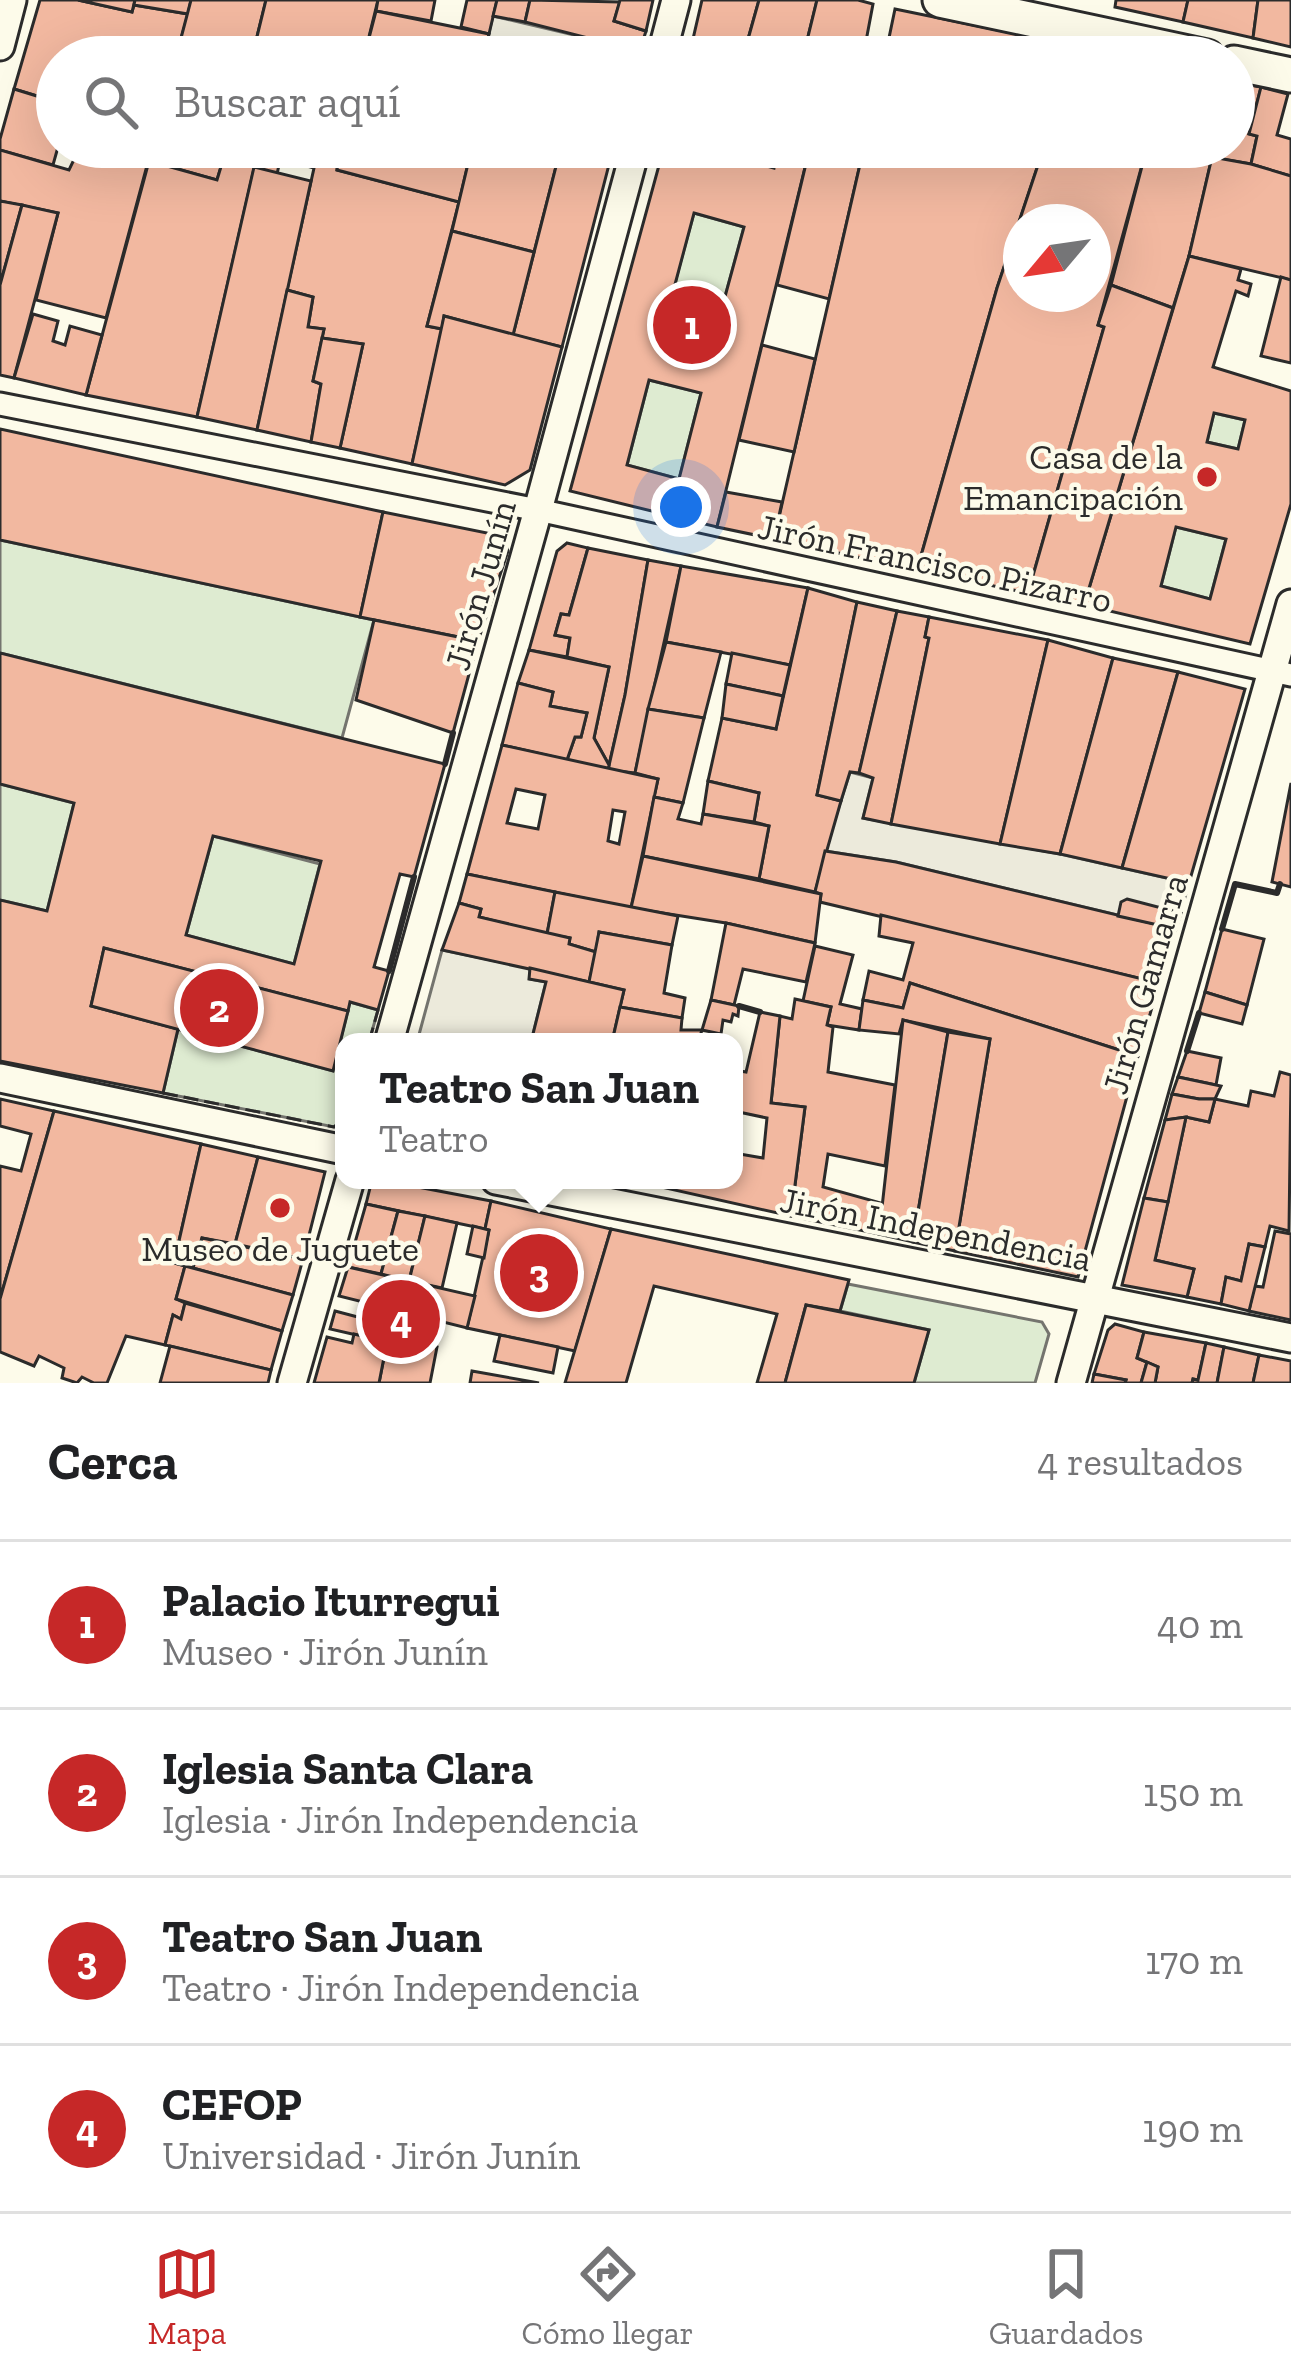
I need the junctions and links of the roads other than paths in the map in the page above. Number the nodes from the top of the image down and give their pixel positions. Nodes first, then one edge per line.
1 (12, 0) edge
2 (676, 0) edge
3 (940, 0) edge
4 (667, 36) edge
5 (1109, 36) edge
6 (0, 46) edge
7 (1255, 67) edge
8 (1291, 75) edge
9 (630, 168) edge
10 (0, 404) edge
11 (538, 510) junction
12 (1291, 604) edge
13 (1282, 673) edge
14 (392, 1033) edge
15 (0, 1078) edge
16 (335, 1148) edge
17 (347, 1189) edge
18 (542, 1189) edge
19 (1095, 1297) junction
20 (1291, 1338) edge
21 (292, 1383) edge
22 (1071, 1383) edge

1 - 6 street
2 - 4 street
3 - 5 street
7 - 8 street
9 - 11 street, Jirón Junín
10 - 11 street, Jirón Francisco Pizarro
11 - 13 street, Jirón Francisco Pizarro
11 - 14 street, Jirón Junín
12 - 13 street, Jirón Gamarra
13 - 19 street, Jirón Gamarra
15 - 16 street
17 - 21 street
18 - 19 street, Jirón Independencia
19 - 20 street, Jirón Independencia
19 - 22 street, Jirón Gamarra

